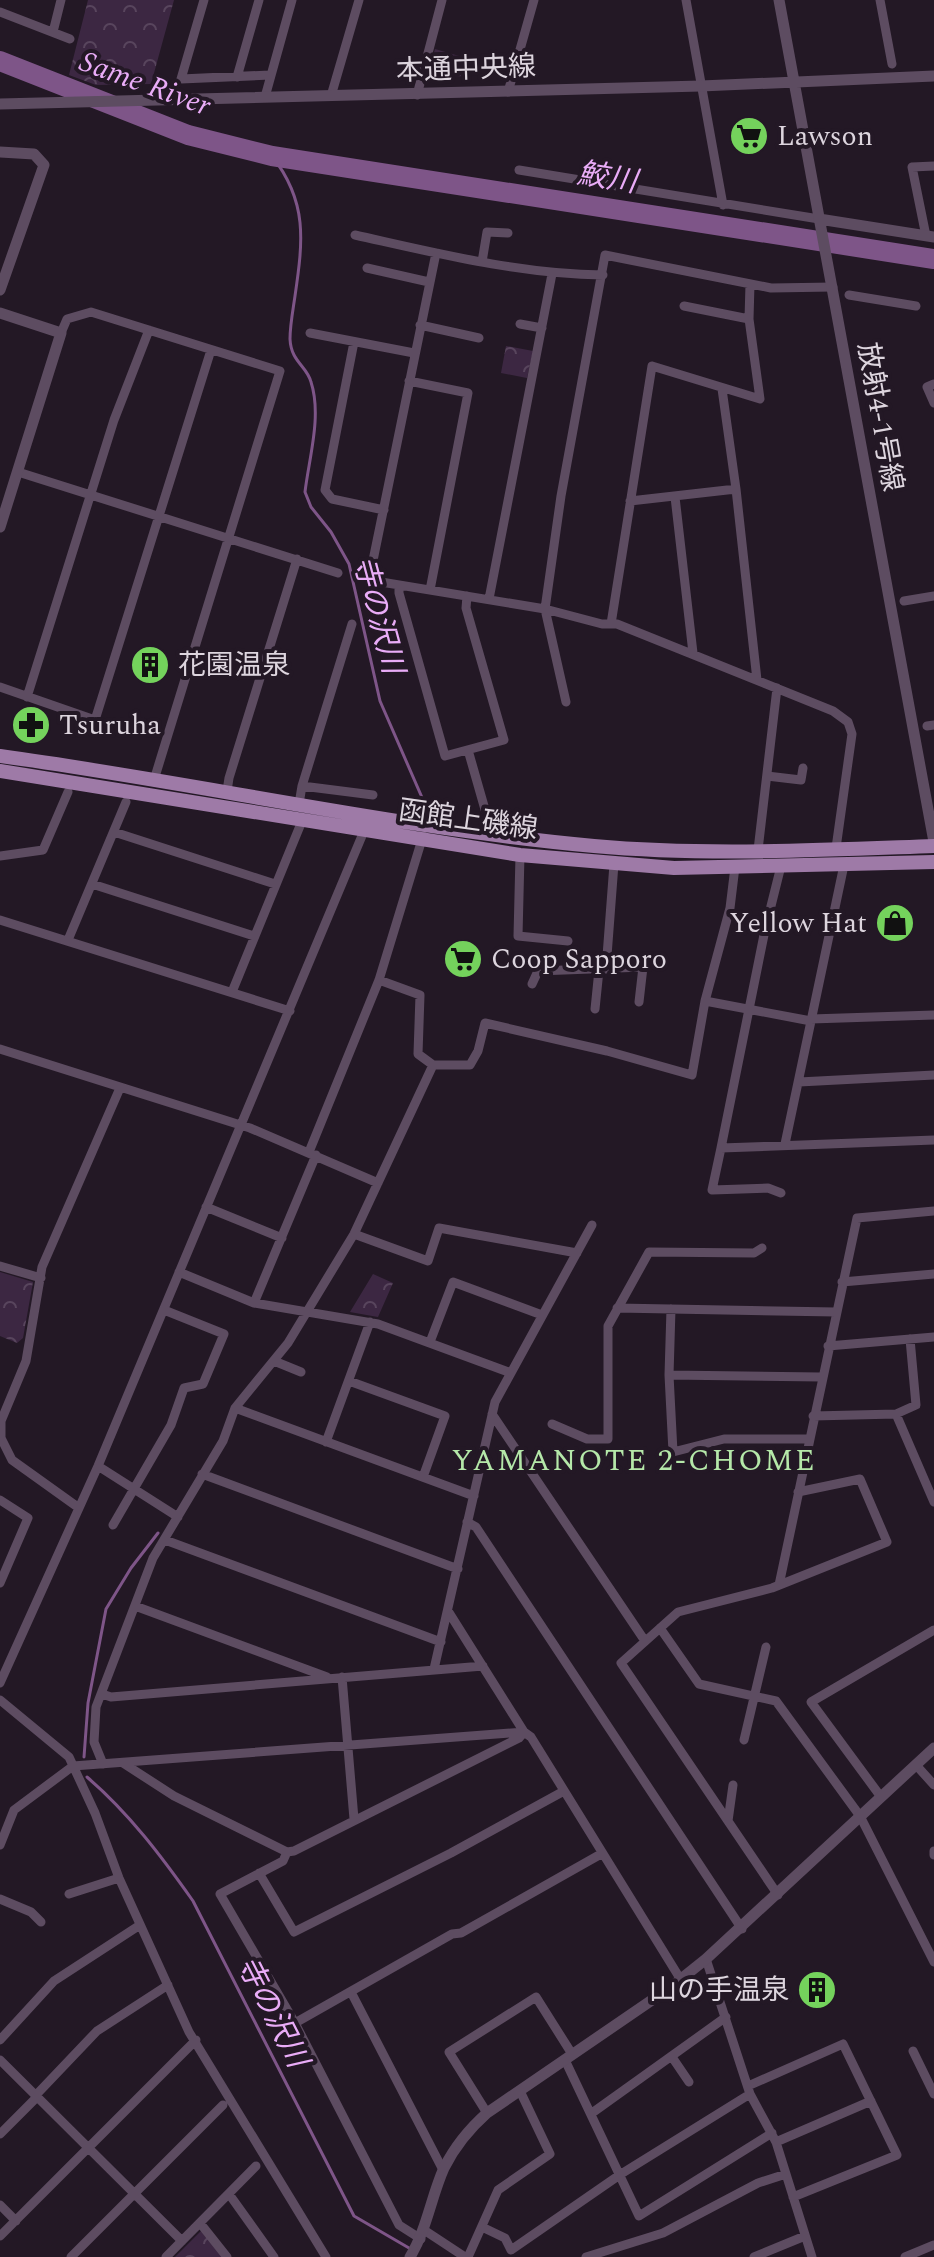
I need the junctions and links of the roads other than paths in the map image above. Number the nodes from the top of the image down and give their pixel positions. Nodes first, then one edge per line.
1 (61, 0) edge
2 (204, 0) edge
3 (259, 0) edge
4 (292, 0) edge
5 (359, 0) edge
6 (442, 0) edge
7 (534, 0) edge
8 (686, 0) edge
9 (779, 0) edge
10 (880, 0) edge
11 (0, 12) edge
12 (53, 32) junction
13 (70, 39) dead end
14 (892, 64) dead end
15 (270, 75) junction
16 (934, 76) edge
17 (237, 77) junction
18 (795, 80) junction
19 (701, 86) junction
20 (508, 92) junction
21 (417, 95) junction
22 (331, 96) junction
23 (260, 97) junction
24 (0, 104) edge
25 (0, 152) edge
26 (934, 166) edge
27 (519, 170) dead end
28 (723, 205) junction
29 (821, 224) junction
30 (508, 233) dead end
31 (355, 235) dead end
32 (930, 236) edge
33 (436, 253) junction
34 (482, 262) junction
35 (367, 268) dead end
36 (552, 274) junction
37 (603, 275) junction
38 (429, 282) junction
39 (750, 284) junction
40 (833, 287) junction
41 (0, 290) edge
42 (849, 295) dead end
43 (684, 306) dead end
44 (916, 306) dead end
45 (0, 313) edge
46 (749, 319) junction
47 (520, 324) dead end
48 (420, 325) junction
49 (542, 328) junction
50 (149, 330) junction
51 (61, 333) junction
52 (310, 333) dead end
53 (479, 338) dead end
54 (354, 342) junction
55 (211, 350) junction
56 (414, 353) junction
57 (409, 381) junction
58 (934, 384) edge
59 (722, 389) junction
60 (934, 403) edge
61 (18, 472) junction
62 (736, 489) junction
63 (90, 495) junction
64 (675, 497) junction
65 (630, 501) junction
66 (384, 510) junction
67 (159, 517) junction
68 (0, 527) edge
69 (227, 537) junction
70 (297, 559) junction
71 (338, 573) dead end
72 (399, 586) junction
73 (430, 590) junction
74 (467, 596) junction
75 (934, 596) edge
76 (489, 599) junction
77 (904, 601) dead end
78 (545, 609) junction
79 (352, 624) dead end
80 (611, 624) junction
81 (693, 653) junction
82 (757, 680) junction
83 (0, 687) edge
84 (777, 688) junction
85 (27, 697) junction
86 (566, 702) dead end
87 (468, 750) junction
88 (0, 756) edge
89 (803, 768) dead end
90 (0, 771) edge
91 (767, 776) junction
92 (154, 780) junction
93 (302, 786) junction
94 (227, 791) junction
95 (68, 792) dead end
96 (373, 795) dead end
97 (126, 802) dead end
98 (299, 804) junction
99 (302, 821) junction
100 (364, 831) junction
101 (114, 832) junction
102 (424, 833) junction
103 (492, 834) junction
104 (934, 844) edge
105 (836, 848) junction
106 (758, 850) junction
107 (520, 855) junction
108 (0, 856) edge
109 (934, 862) edge
110 (614, 864) junction
111 (844, 865) junction
112 (781, 866) junction
113 (735, 867) junction
114 (92, 884) junction
115 (275, 884) junction
116 (0, 920) edge
117 (254, 936) junction
118 (68, 940) junction
119 (568, 941) dead end
120 (602, 970) junction
121 (379, 980) junction
122 (532, 984) dead end
123 (232, 992) junction
124 (705, 1001) junction
125 (639, 1002) dead end
126 (749, 1008) junction
127 (595, 1009) dead end
128 (290, 1011) junction
129 (934, 1015) edge
130 (811, 1020) junction
131 (0, 1049) edge
132 (433, 1065) junction
133 (934, 1075) edge
134 (799, 1082) junction
135 (120, 1088) junction
136 (240, 1125) junction
137 (934, 1140) edge
138 (785, 1144) junction
139 (721, 1148) junction
140 (313, 1153) junction
141 (378, 1183) junction
142 (781, 1193) dead end
143 (206, 1207) junction
144 (934, 1211) edge
145 (592, 1225) dead end
146 (354, 1234) junction
147 (282, 1238) junction
148 (762, 1248) dead end
149 (577, 1253) junction
150 (0, 1266) edge
151 (179, 1272) junction
152 (934, 1274) edge
153 (41, 1278) junction
154 (842, 1282) junction
155 (254, 1303) junction
156 (617, 1308) junction
157 (671, 1309) junction
158 (164, 1310) junction
159 (307, 1311) junction
160 (836, 1312) junction
161 (542, 1315) junction
162 (370, 1322) junction
163 (934, 1337) edge
164 (910, 1339) junction
165 (430, 1342) junction
166 (828, 1346) junction
167 (274, 1361) junction
168 (301, 1372) dead end
169 (511, 1373) junction
170 (669, 1375) junction
171 (821, 1377) junction
172 (349, 1381) junction
173 (235, 1408) junction
174 (492, 1414) junction
175 (896, 1414) junction
176 (813, 1416) junction
177 (552, 1424) dead end
178 (809, 1439) junction
179 (326, 1442) junction
180 (98, 1466) junction
181 (202, 1474) junction
182 (423, 1477) junction
183 (135, 1491) junction
184 (798, 1492) junction
185 (474, 1496) junction
186 (0, 1500) edge
187 (934, 1502) edge
188 (79, 1508) junction
189 (178, 1517) junction
190 (467, 1522) junction
191 (113, 1525) dead end
192 (165, 1540) junction
193 (458, 1569) junction
194 (2, 1570) edge
195 (0, 1583) edge
196 (779, 1585) junction
197 (135, 1606) junction
198 (448, 1611) junction
199 (660, 1628) junction
200 (934, 1630) edge
201 (645, 1641) junction
202 (441, 1642) junction
203 (766, 1647) dead end
204 (483, 1666) junction
205 (434, 1669) junction
206 (342, 1677) junction
207 (330, 1679) junction
208 (0, 1683) edge
209 (102, 1694) junction
210 (754, 1696) junction
211 (0, 1700) edge
212 (524, 1732) junction
213 (744, 1740) dead end
214 (347, 1744) junction
215 (934, 1748) edge
216 (123, 1763) junction
217 (103, 1764) junction
218 (916, 1765) junction
219 (73, 1766) junction
220 (733, 1785) dead end
221 (934, 1785) edge
222 (564, 1791) junction
223 (881, 1797) junction
224 (860, 1816) junction
225 (354, 1819) junction
226 (728, 1821) junction
227 (0, 1845) edge
228 (287, 1852) junction
229 (601, 1854) junction
230 (259, 1873) junction
231 (119, 1878) junction
232 (69, 1894) dead end
233 (778, 1895) junction
234 (0, 1899) edge
235 (41, 1922) dead end
236 (140, 1925) junction
237 (742, 1929) junction
238 (706, 1959) junction
239 (934, 1962) edge
240 (681, 1980) junction
241 (168, 1985) junction
242 (351, 1992) junction
243 (726, 2017) junction
244 (295, 2023) junction
245 (0, 2040) edge
246 (196, 2040) junction
247 (913, 2051) dead end
248 (569, 2057) junction
249 (672, 2057) junction
250 (0, 2060) edge
251 (689, 2082) dead end
252 (749, 2090) junction
253 (520, 2091) junction
254 (934, 2094) edge
255 (37, 2095) junction
256 (871, 2101) junction
257 (223, 2105) dead end
258 (487, 2113) junction
259 (592, 2113) junction
260 (0, 2134) edge
261 (774, 2138) junction
262 (88, 2149) junction
263 (256, 2166) dead end
264 (443, 2170) junction
265 (621, 2174) junction
266 (786, 2174) junction
267 (229, 2194) junction
268 (134, 2195) junction
269 (793, 2197) junction
270 (0, 2205) edge
271 (16, 2221) junction
272 (200, 2223) junction
273 (482, 2227) junction
274 (0, 2236) edge
275 (805, 2236) junction
276 (421, 2238) junction
277 (182, 2241) junction
278 (934, 2245) edge
279 (514, 2253) edge
280 (71, 2257) edge
281 (166, 2257) edge
282 (227, 2257) edge
283 (274, 2257) edge
284 (326, 2257) edge
285 (410, 2257) edge
286 (467, 2257) edge
287 (586, 2257) edge
288 (754, 2257) edge
289 (812, 2257) edge
290 (905, 2257) edge

1 - 12 street
2 - 17 street
3 - 17 street
4 - 15 street
5 - 22 street
6 - 21 street
7 - 20 street
8 - 19 street
9 - 18 street, 放射4-1号線
10 - 14 street
11 - 12 street
12 - 13 street
15 - 17 street
15 - 23 street
16 - 18 street, 本通中央線
18 - 19 street, 本通中央線
18 - 29 street, 放射4-1号線
19 - 20 street, 本通中央線
19 - 28 street
20 - 21 street, 本通中央線
21 - 22 street, 本通中央線
22 - 23 street, 本通中央線
23 - 24 street, 本通中央線
25 - 41 street
26 - 32 street
27 - 28 street
28 - 29 street
29 - 32 street
29 - 40 street, 放射4-1号線
30 - 34 street
31 - 33 street
33 - 34 street
33 - 38 street
34 - 36 street
35 - 38 street
36 - 37 street
36 - 49 street
37 - 39 street
37 - 78 street
38 - 48 street
39 - 40 street
39 - 46 street
40 - 104 street, 放射4-1号線
42 - 44 street
43 - 46 street
45 - 51 street
46 - 59 street
47 - 49 street
48 - 53 street
48 - 56 street
49 - 76 street
50 - 51 street
50 - 55 street
50 - 63 street
51 - 61 street
52 - 54 street
54 - 56 street
54 - 66 street
55 - 67 street
55 - 69 street
56 - 57 street
57 - 66 street
57 - 73 street
58 - 60 street
59 - 62 street
59 - 65 street
61 - 63 street
61 - 68 street
62 - 64 street
62 - 82 street
63 - 67 street
63 - 85 street
64 - 65 street
64 - 81 street
65 - 80 street
66 - 72 street
67 - 69 street
67 - 85 street
69 - 70 street
69 - 92 street
70 - 71 street
70 - 94 street
72 - 73 street
72 - 87 street
73 - 74 street
74 - 76 street
74 - 87 street
75 - 77 street
76 - 78 street
78 - 80 street
78 - 86 street
79 - 93 street
80 - 81 street
81 - 82 street
82 - 84 street
83 - 85 street
84 - 91 street
84 - 105 street
87 - 103 street
88 - 92 main road, 函館上磯線
89 - 91 street
90 - 99 main road, 函館上磯線
91 - 106 street
92 - 94 main road, 函館上磯線
93 - 96 street
93 - 98 street
94 - 98 main road, 函館上磯線
95 - 108 street
97 - 101 street
98 - 102 main road, 函館上磯線
99 - 100 main road, 函館上磯線
99 - 115 street
100 - 102 main road, 函館上磯線
100 - 128 street
101 - 114 street
101 - 115 street
102 - 103 main road, 函館上磯線
102 - 107 main road, 函館上磯線
102 - 121 street
103 - 106 main road, 函館上磯線
104 - 105 main road, 函館上磯線
105 - 106 main road, 函館上磯線
107 - 110 main road, 函館上磯線
107 - 119 street
109 - 111 main road, 函館上磯線
110 - 113 main road, 函館上磯線
110 - 120 street
111 - 112 main road, 函館上磯線
111 - 130 street
112 - 113 main road, 函館上磯線
112 - 126 street
113 - 124 street
114 - 117 street
114 - 118 street
115 - 117 street
116 - 118 street
117 - 123 street
118 - 123 street
120 - 122 street
120 - 125 street
120 - 127 street
121 - 132 street
121 - 140 street
123 - 128 street
124 - 126 street
124 - 132 street
126 - 130 street
126 - 139 street
128 - 136 street
129 - 130 street
130 - 134 street
131 - 135 street
132 - 141 street
133 - 134 street
134 - 138 street
135 - 136 street
135 - 153 street
136 - 140 street
136 - 143 street
137 - 138 street
138 - 139 street
139 - 142 street
140 - 141 street
140 - 147 street
141 - 146 street
143 - 147 street
143 - 151 street
144 - 154 street
145 - 149 street
146 - 149 street
146 - 159 street
147 - 155 street
148 - 156 street
149 - 161 street
150 - 153 street
151 - 155 street
151 - 158 street
152 - 154 street
153 - 188 street
154 - 160 street
155 - 159 street
156 - 157 street
156 - 177 street
157 - 160 street
157 - 170 street
158 - 180 street
158 - 183 street
159 - 162 street
159 - 167 street
160 - 166 street
161 - 165 street
161 - 169 street
162 - 165 street
162 - 172 street
163 - 164 street
164 - 166 street
164 - 175 street
165 - 169 street
166 - 171 street
167 - 168 street
167 - 173 street
169 - 174 street
170 - 171 street
170 - 178 street
171 - 176 street
172 - 179 street
172 - 182 street
173 - 179 street
173 - 181 street
174 - 185 street
174 - 201 street
175 - 176 street
175 - 187 street
176 - 178 street
178 - 184 street
179 - 182 street
180 - 183 street
180 - 188 street
181 - 189 street
181 - 193 street
182 - 185 street
183 - 189 street
183 - 191 street
184 - 196 street
184 - 196 street
185 - 190 street
186 - 194 street
188 - 208 street
189 - 192 street
190 - 193 street
190 - 237 street
192 - 197 street
192 - 202 street
193 - 198 street
194 - 195 street
196 - 199 street
197 - 207 street
197 - 209 street
198 - 202 street
198 - 204 street
199 - 201 street
199 - 210 street
200 - 223 street
201 - 226 street
202 - 205 street
203 - 210 street
204 - 205 street
204 - 212 street
205 - 206 street
206 - 207 street
206 - 214 street
207 - 209 street
209 - 217 street
210 - 213 street
210 - 224 street
211 - 219 street
212 - 214 street
212 - 222 street
212 - 225 street
214 - 216 street
214 - 225 street
215 - 218 street
216 - 217 street
216 - 228 street
217 - 219 street
218 - 221 street
218 - 223 street
219 - 227 street
219 - 231 street
220 - 226 street
222 - 229 street
222 - 230 street
223 - 224 street
224 - 233 street
224 - 239 street
225 - 228 street
226 - 233 street
228 - 230 street
229 - 240 street
229 - 242 street
230 - 244 street
231 - 232 street
231 - 236 street
233 - 237 street
234 - 235 street
236 - 241 street
236 - 245 street
237 - 238 street
238 - 240 street
238 - 243 street
240 - 248 street
241 - 246 street
241 - 255 street
242 - 244 street
242 - 264 street
243 - 249 street
243 - 252 street
244 - 276 street
246 - 262 street
246 - 284 street
247 - 254 street
248 - 253 street
248 - 258 street
248 - 259 street
249 - 251 street
249 - 259 street
250 - 255 street
252 - 256 street
252 - 261 street
252 - 265 street
253 - 258 street
253 - 273 street
255 - 260 street
255 - 262 street
256 - 261 street
256 - 269 street
257 - 268 street
258 - 264 street
259 - 265 street
261 - 265 street
261 - 266 street
262 - 268 street
262 - 271 street
263 - 267 street
264 - 276 street
265 - 279 street
266 - 269 street
266 - 287 street
267 - 272 street
267 - 283 street
268 - 277 street
268 - 280 street
269 - 275 street
270 - 271 street
271 - 274 street
272 - 277 street
272 - 282 street
273 - 279 street
273 - 286 street
275 - 288 street
275 - 289 street
276 - 285 street
276 - 286 street
277 - 281 street
278 - 290 street

